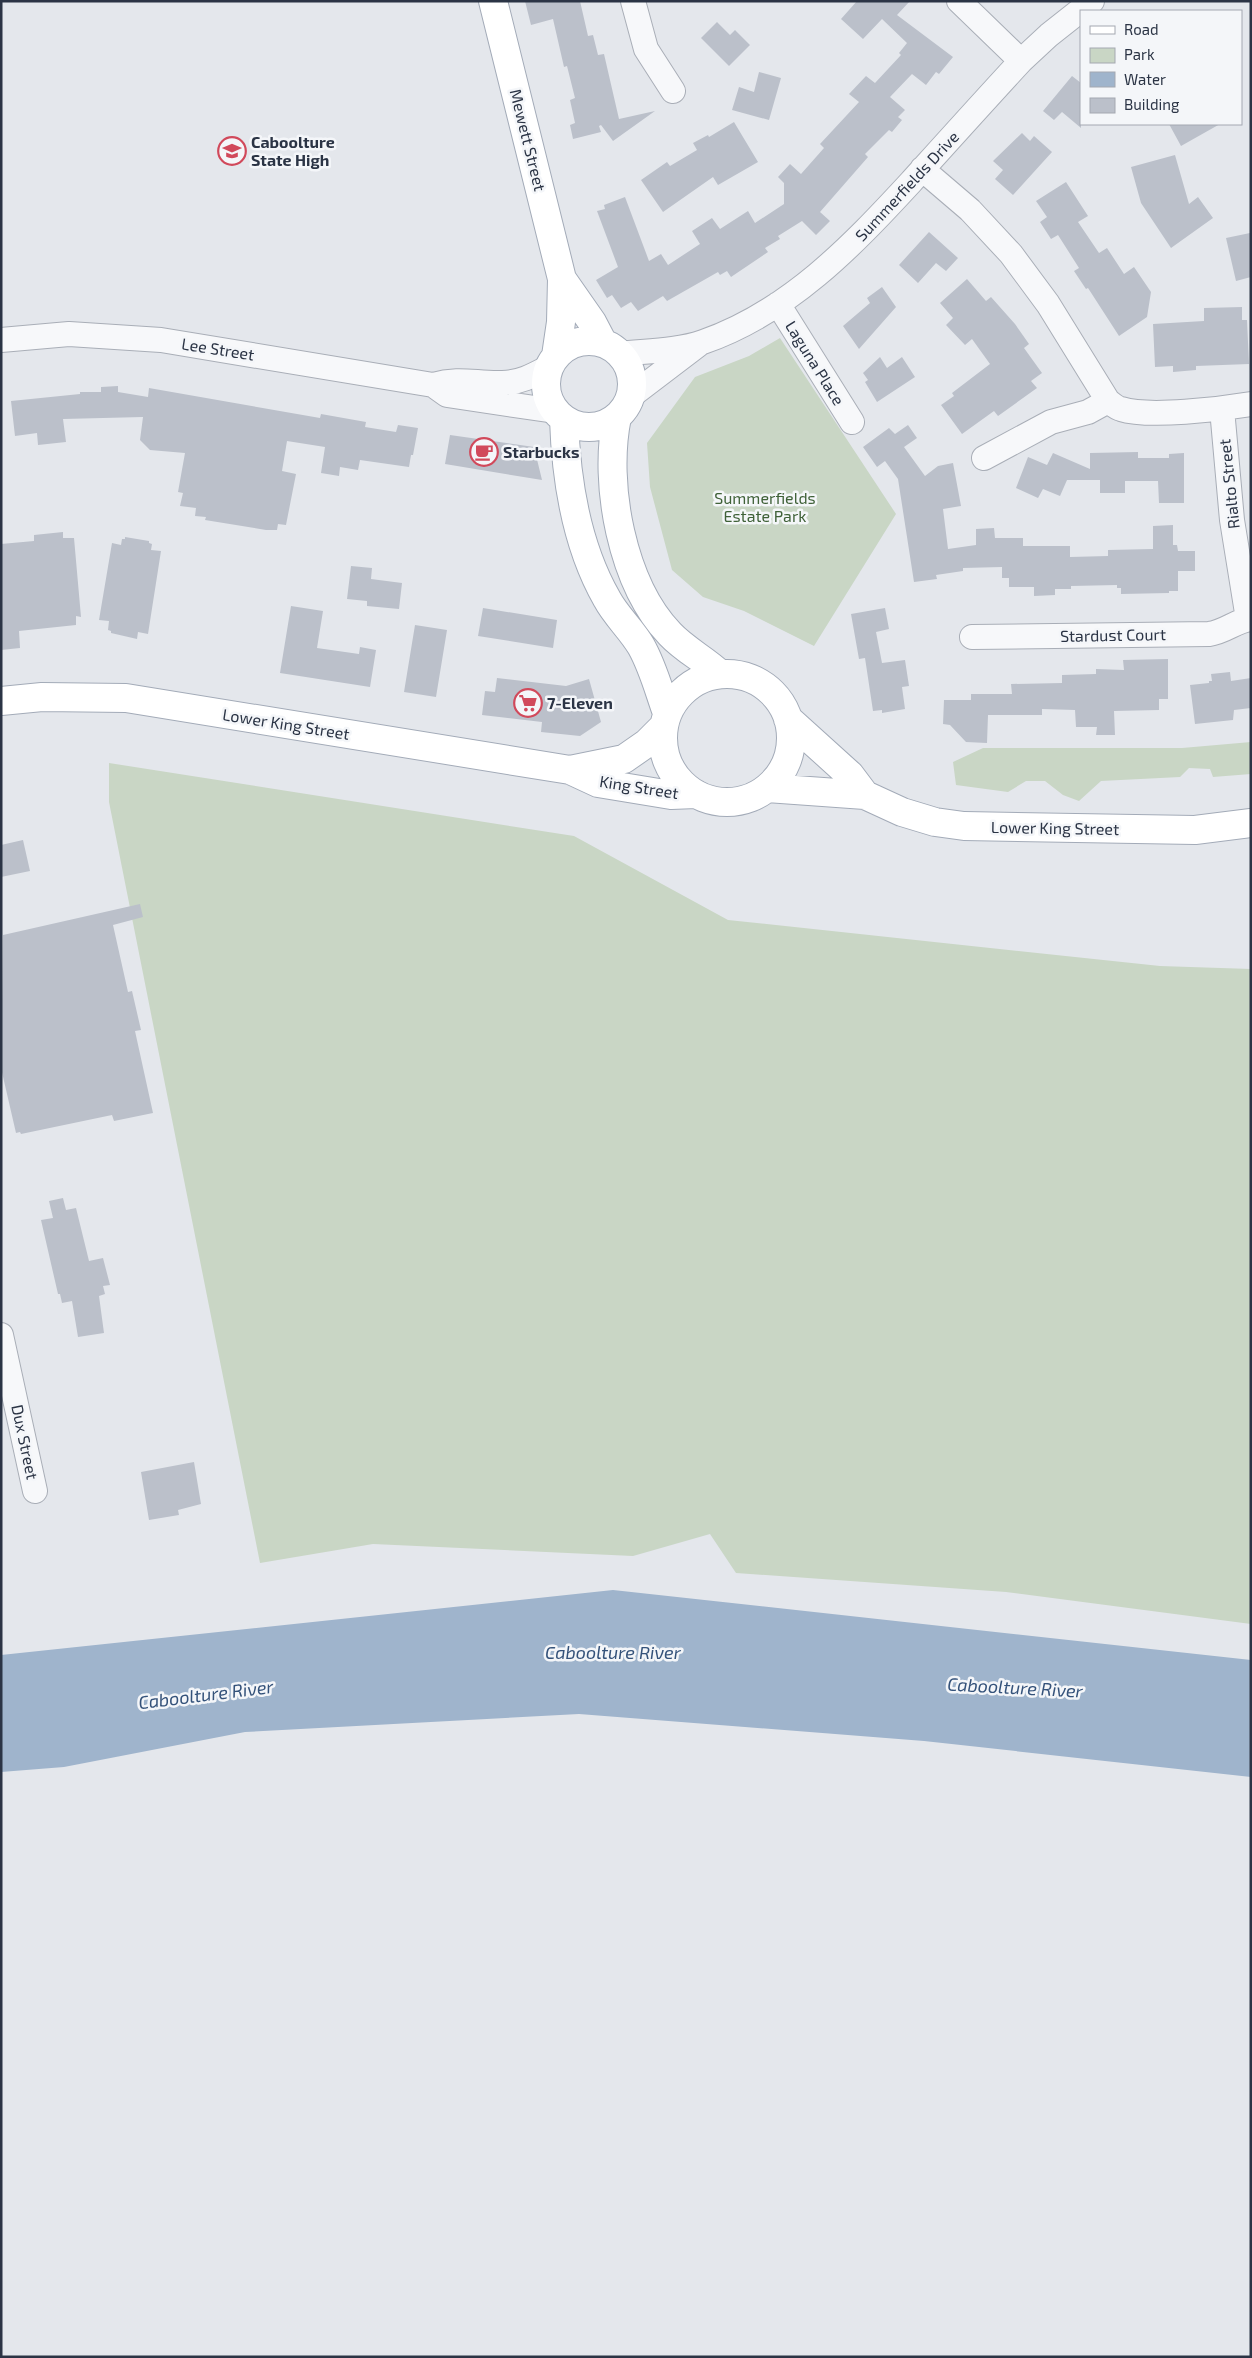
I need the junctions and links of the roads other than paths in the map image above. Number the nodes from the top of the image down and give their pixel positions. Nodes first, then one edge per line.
1 (493, 1) edge
2 (634, 1) edge
3 (959, 1) edge
4 (1092, 1) edge
5 (1080, 10) edge
6 (1080, 10) edge
7 (1021, 62) junction
8 (673, 92) dead end
9 (922, 169) junction
10 (562, 279) junction
11 (778, 304) junction
12 (1, 340) edge
13 (701, 342) junction
14 (612, 349) junction
15 (553, 361) junction
16 (433, 385) junction
17 (1108, 401) junction
18 (1251, 404) edge
19 (624, 406) junction
20 (1222, 409) junction
21 (560, 415) junction
22 (852, 422) dead end
23 (984, 458) dead end
24 (1249, 619) edge
25 (972, 636) dead end
26 (720, 674) junction
27 (1, 701) edge
28 (788, 719) junction
29 (665, 720) junction
30 (570, 770) junction
31 (767, 788) junction
32 (696, 794) junction
33 (865, 795) junction
34 (1251, 823) edge
35 (1, 1335) edge
36 (35, 1491) dead end

1 - 10 main road, Mewett Street
2 - 8 street
3 - 7 street
4 - 5 street, Summerfields Drive
6 - 7 street, Summerfields Drive
7 - 9 street, Summerfields Drive
9 - 11 street, Summerfields Drive
9 - 17 street
10 - 14 main road, Mewett Street
10 - 15 main road, Mewett Street
11 - 13 street, Summerfields Drive
11 - 22 street, Laguna Place
12 - 16 street, Lee Street
13 - 14 street, Summerfields Drive
13 - 19 street, Summerfields Drive
14 - 15 main road
14 - 19 main road
15 - 16 street, Lee Street
15 - 21 main road
16 - 21 street, Lee Street
17 - 20 street
17 - 23 street
18 - 20 street
19 - 21 main road
19 - 26 main road
20 - 24 street, Rialto Street
21 - 29 main road
24 - 25 street, Stardust Court
26 - 28 main road
26 - 29 main road
27 - 30 main road, Lower King Street
28 - 31 main road
28 - 33 main road, Lower King Street
29 - 30 main road, King Street
29 - 32 main road
30 - 32 main road, King Street
31 - 32 main road
31 - 33 main road, Lower King Street
33 - 34 main road, Lower King Street
35 - 36 street, Dux Street

